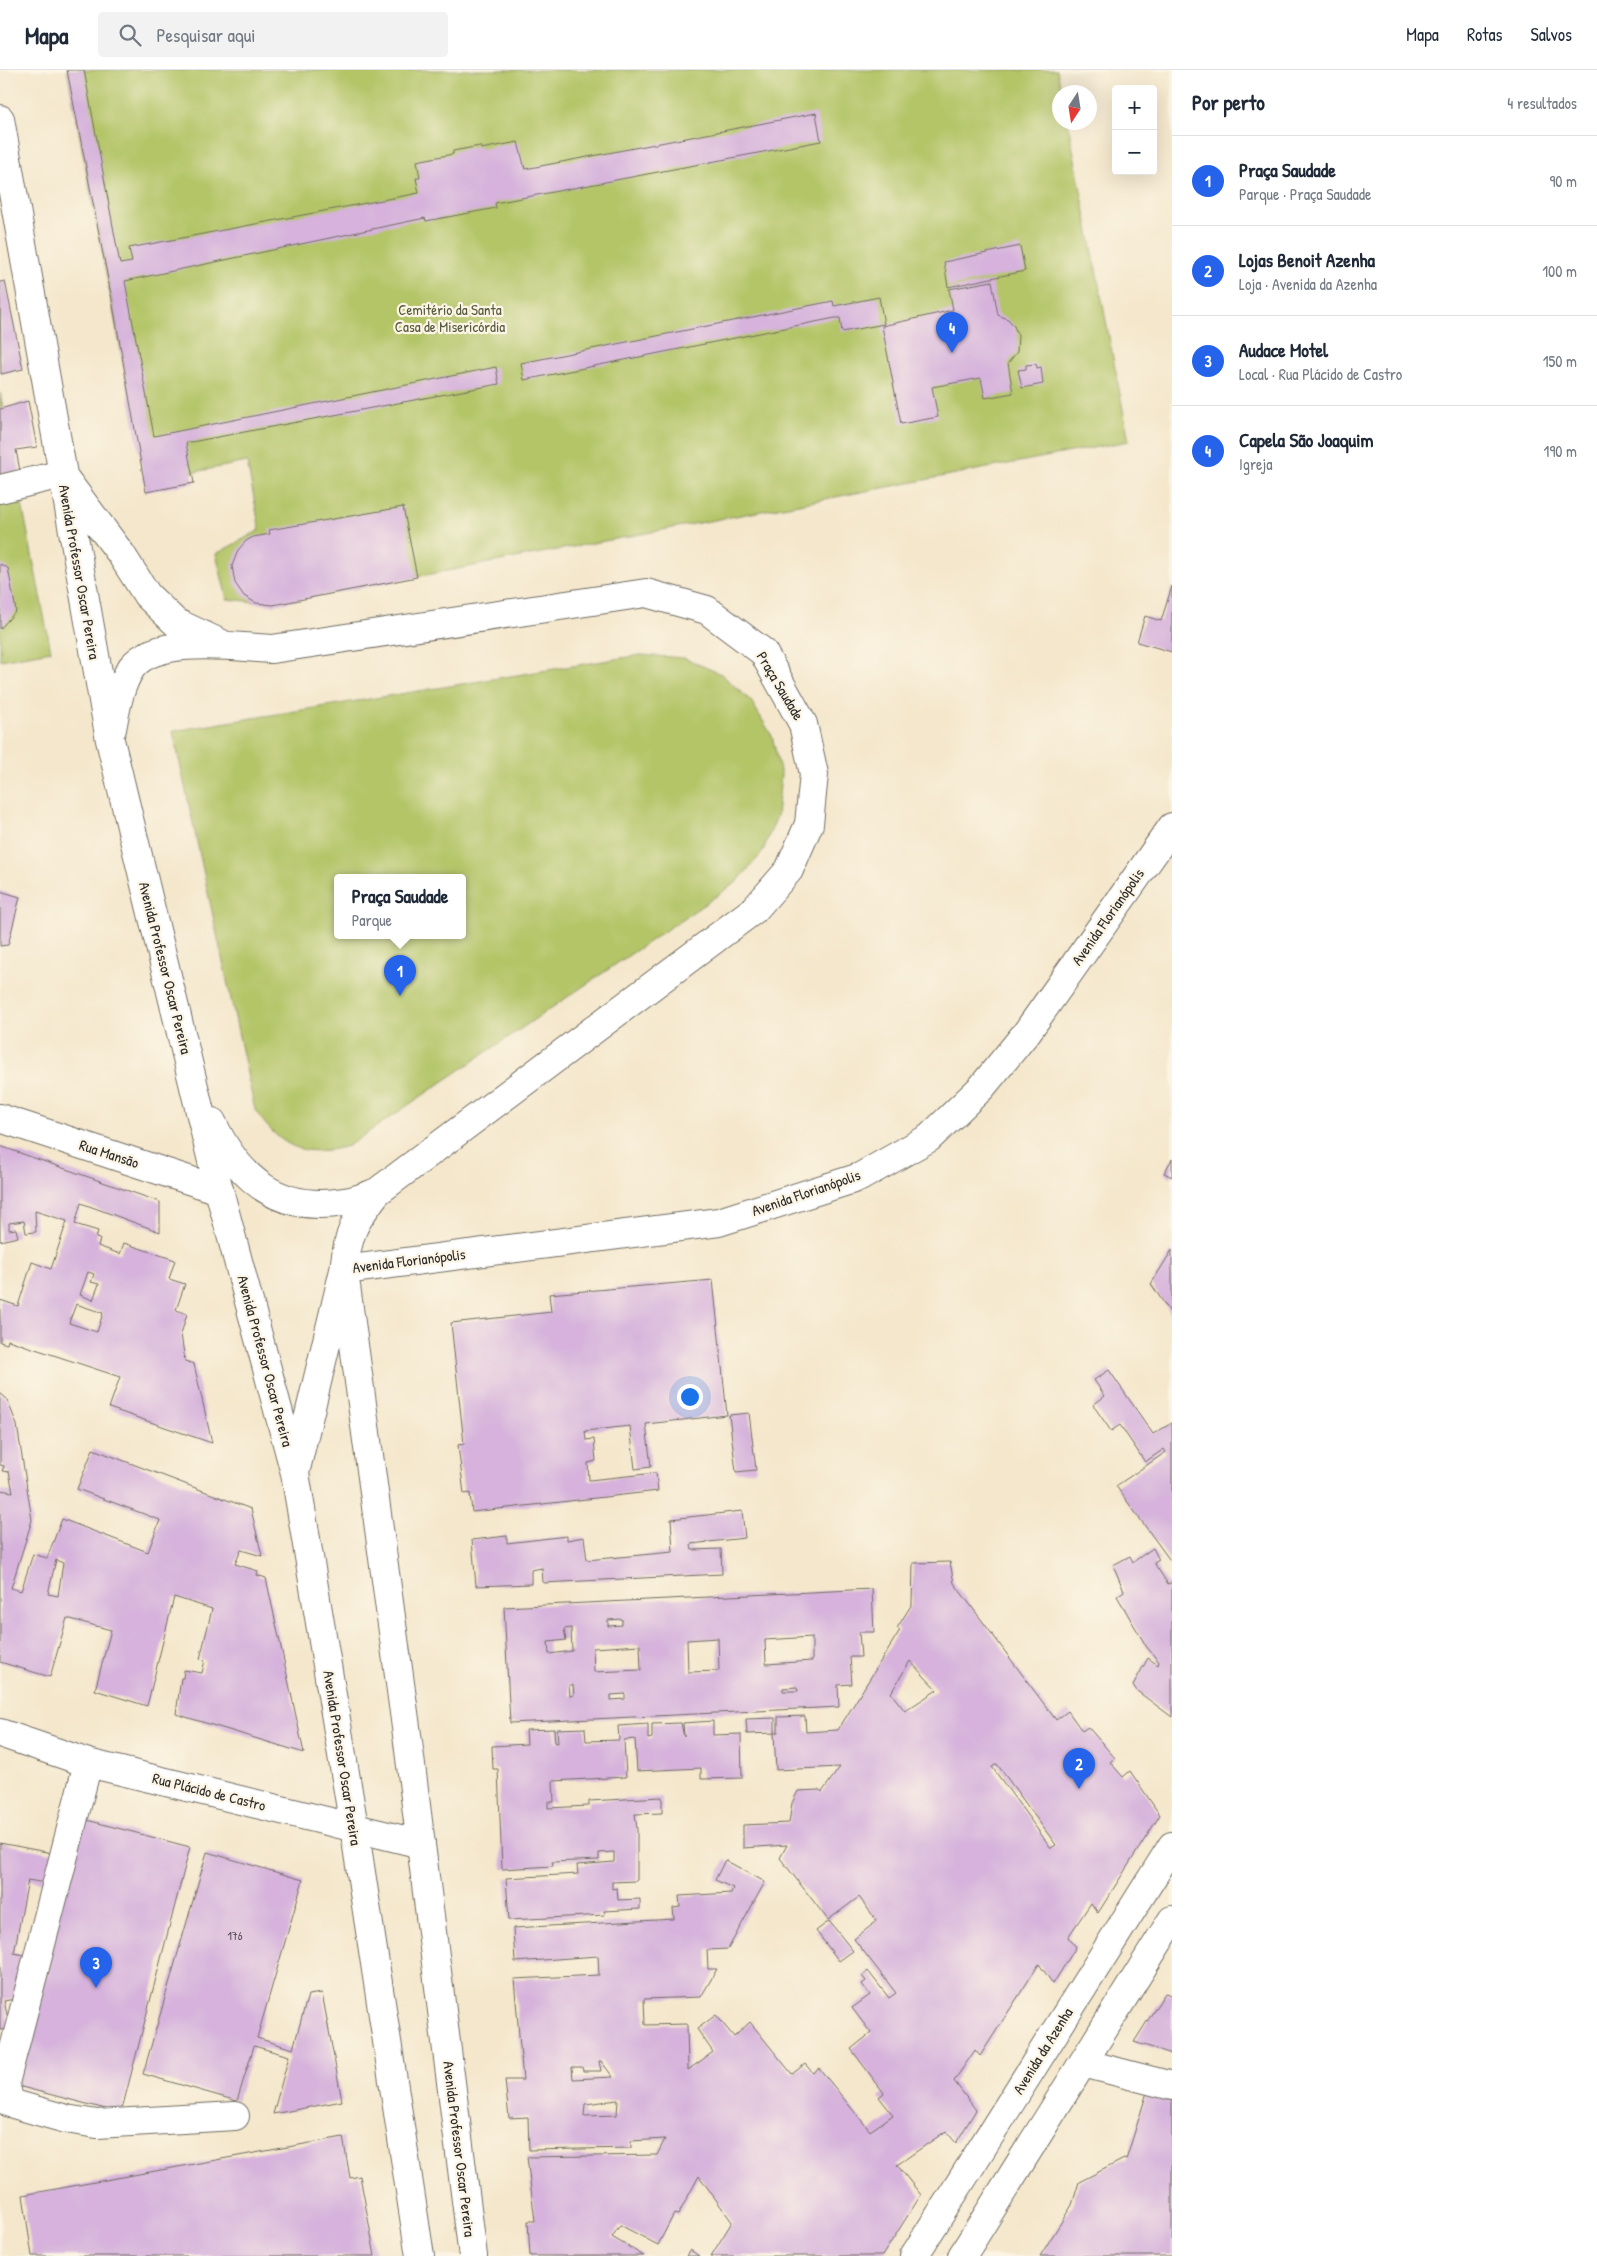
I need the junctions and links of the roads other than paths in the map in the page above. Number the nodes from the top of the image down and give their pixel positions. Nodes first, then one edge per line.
1 (0, 119) edge
2 (62, 474) junction
3 (0, 489) edge
4 (225, 646) junction
5 (110, 740) junction
6 (1172, 827) edge
7 (192, 1077) junction
8 (0, 1118) edge
9 (219, 1190) junction
10 (377, 1192) junction
11 (344, 1270) junction
12 (295, 1473) junction
13 (0, 1733) edge
14 (88, 1763) junction
15 (354, 1827) junction
16 (421, 1844) junction
17 (1172, 1846) edge
18 (1172, 1920) edge
19 (1083, 2063) junction
20 (1172, 2086) edge
21 (235, 2116) dead end
22 (420, 2256) edge
23 (472, 2256) edge
24 (914, 2256) edge
25 (962, 2256) edge

1 - 2 main road, Avenida Professor Oscar Pereira
2 - 3 main road
2 - 4 main road, Avenida Professor Oscar Pereira
2 - 5 main road, Avenida Professor Oscar Pereira
4 - 5 main road, Praça Saudade
4 - 10 main road, Praça Saudade
5 - 7 main road, Avenida Professor Oscar Pereira
6 - 11 main road, Avenida Florianópolis
7 - 9 main road, Avenida Professor Oscar Pereira
7 - 10 main road
8 - 9 main road, Rua Mansão
9 - 12 main road, Avenida Professor Oscar Pereira
10 - 11 main road, Praça Saudade
11 - 12 main road
11 - 16 main road, Avenida Professor Oscar Pereira
12 - 15 main road, Avenida Professor Oscar Pereira
13 - 14 main road, Rua Plácido de Castro
14 - 15 main road, Rua Plácido de Castro
14 - 21 main road
15 - 16 main road, Rua Plácido de Castro
15 - 22 main road, Avenida Professor Oscar Pereira
16 - 23 main road, Avenida Professor Oscar Pereira
17 - 24 main road, Avenida da Azenha
18 - 19 main road
19 - 20 main road
19 - 25 main road

